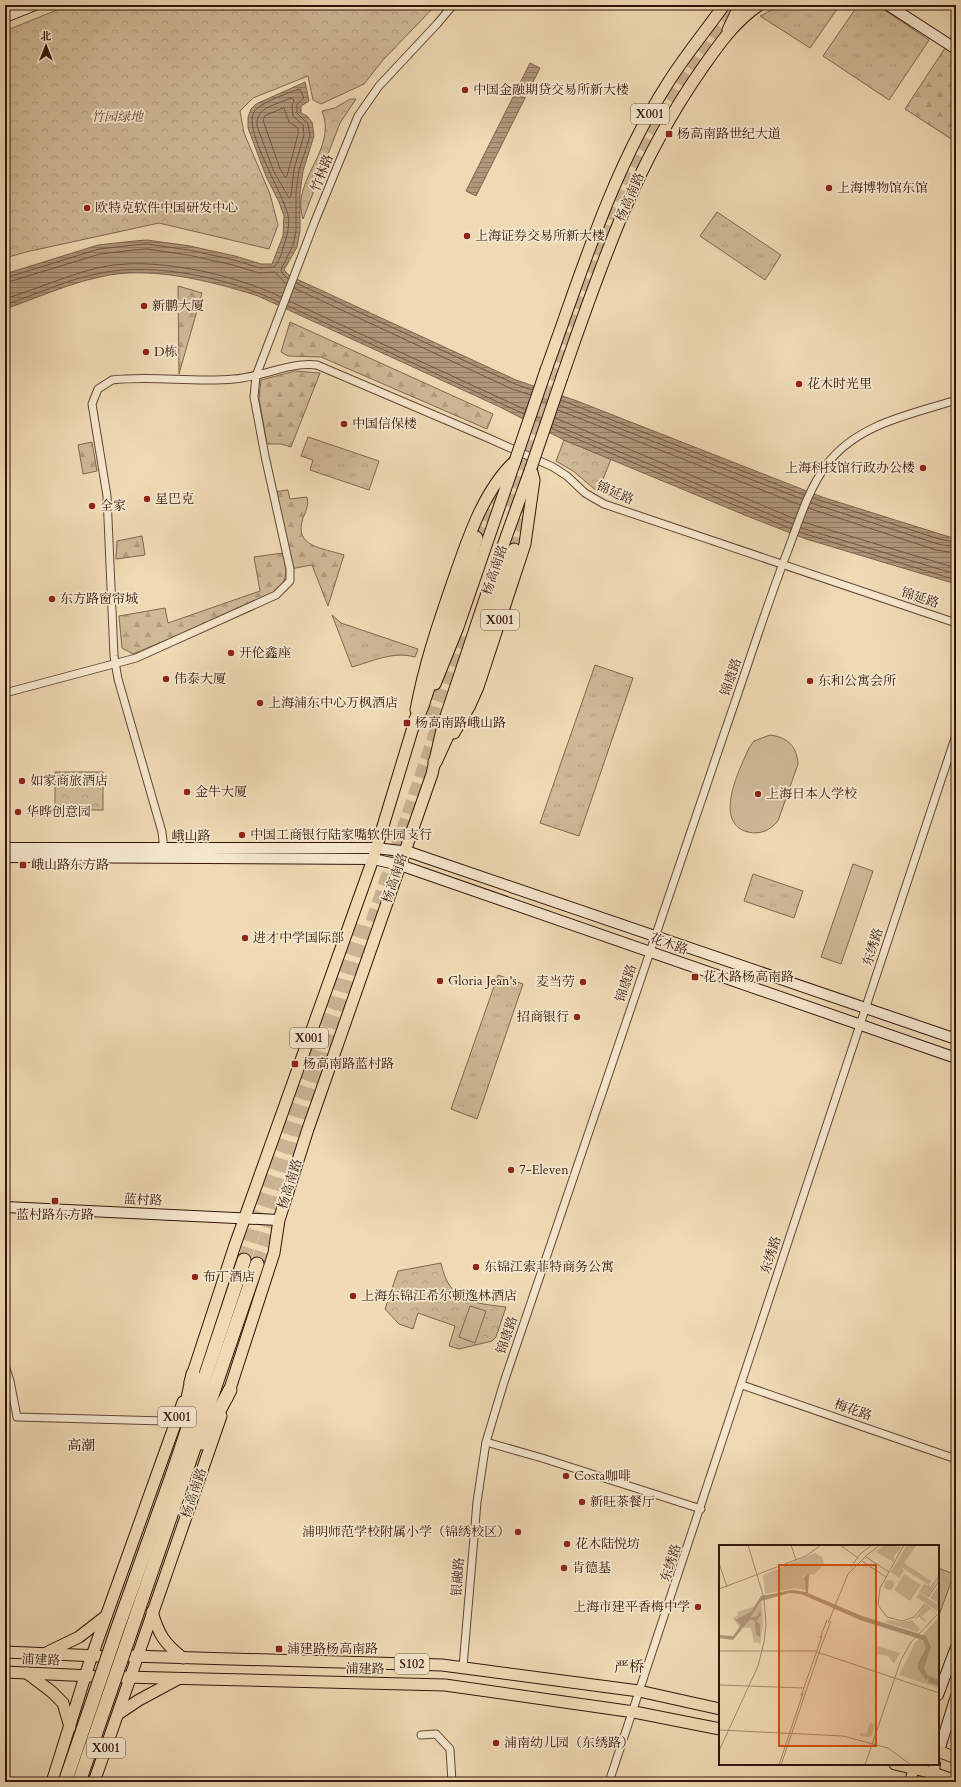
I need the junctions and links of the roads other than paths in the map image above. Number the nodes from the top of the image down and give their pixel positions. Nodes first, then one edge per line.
1 (35, 5) edge
2 (453, 5) edge
3 (724, 5) edge
4 (740, 5) edge
5 (759, 5) edge
6 (888, 5) edge
7 (5, 17) edge
8 (726, 35) junction
9 (956, 49) edge
10 (256, 376) junction
11 (956, 400) edge
12 (515, 461) junction
13 (531, 468) junction
14 (476, 538) tunnel mouth
15 (514, 550) tunnel mouth
16 (782, 565) junction
17 (956, 623) edge
18 (115, 664) junction
19 (5, 693) edge
20 (414, 724) junction
21 (956, 735) edge
22 (435, 762) junction
23 (5, 848) edge
24 (404, 852) junction
25 (164, 853) junction
26 (374, 854) junction
27 (5, 857) edge
28 (400, 865) junction
29 (655, 936) junction
30 (650, 951) junction
31 (866, 1007) junction
32 (861, 1024) junction
33 (956, 1039) edge
34 (956, 1058) edge
35 (5, 1207) edge
36 (246, 1218) junction
37 (279, 1220) junction
38 (244, 1260) tunnel mouth
39 (257, 1264) tunnel mouth
40 (5, 1365) edge
41 (193, 1374) junction
42 (742, 1384) junction
43 (230, 1390) junction
44 (165, 1421) dead end
45 (486, 1442) junction
46 (956, 1459) edge
47 (177, 1478) junction
48 (701, 1509) junction
49 (152, 1612) junction
50 (107, 1616) junction
51 (956, 1647) edge
52 (5, 1652) edge
53 (44, 1654) junction
54 (93, 1655) junction
55 (136, 1656) junction
56 (183, 1658) junction
57 (464, 1668) junction
58 (5, 1672) edge
59 (27, 1673) junction
60 (86, 1676) junction
61 (130, 1678) junction
62 (179, 1679) junction
63 (639, 1691) junction
64 (939, 1692) edge
65 (956, 1696) edge
66 (719, 1709) edge
67 (634, 1712) junction
68 (118, 1714) junction
69 (70, 1727) junction
70 (719, 1729) edge
71 (421, 1735) dead end
72 (939, 1749) edge
73 (939, 1752) edge
74 (956, 1758) edge
75 (914, 1766) edge
76 (933, 1773) edge
77 (956, 1781) edge
78 (52, 1782) edge
79 (65, 1782) edge
80 (79, 1782) edge
81 (94, 1782) edge
82 (452, 1782) edge
83 (609, 1782) edge
84 (910, 1782) edge

1 - 7 main road
2 - 10 street, 竹林路
3 - 12 main road, 杨高南路 / X001, bridge
4 - 8 main road
5 - 8 main road, 杨高南路 / X001
6 - 9 main road
8 - 13 main road, 杨高南路 / X001, bridge
10 - 16 street, 锦延路
10 - 18 street, 竹林路
10 - 18 street, 锦延路
11 - 16 street, 锦康路
12 - 20 main road, 杨高南路 / X001
12 - 20 main road, X001
13 - 22 main road, 杨高南路 / X001
13 - 22 main road, X001
14 - 20 highway
15 - 22 highway
16 - 17 street, 锦延路
16 - 29 street, 锦康路
18 - 19 street
18 - 25 street, 锦延路
20 - 26 main road, 杨高南路 / X001
21 - 31 street, 东绣路
22 - 24 main road, 杨高南路 / X001
23 - 25 main road, 峨山路
24 - 26 main road, 花木路
24 - 28 main road, 杨高南路 / X001
24 - 29 main road, 花木路
25 - 26 main road, 峨山路
25 - 27 main road, 峨山路
26 - 28 main road, 花木路
26 - 36 main road, 杨高南路 / X001
28 - 30 main road, 花木路
28 - 37 main road, 杨高南路 / X001
29 - 30 street, 锦康路
29 - 31 main road, 花木路
30 - 32 main road, 花木路
30 - 45 street, 锦康路
31 - 32 street, 东绣路
31 - 33 main road, 花木路
32 - 34 main road, 花木路
32 - 42 street, 东绣路
35 - 36 main road, 蓝村路
36 - 37 main road, 蓝村路
36 - 41 main road, 杨高南路 / X001
37 - 43 main road, 杨高南路 / X001
38 - 47 highway, 杨高南路 / X001
39 - 47 highway, 杨高南路 / X001
40 - 44 street
41 - 47 highway
41 - 50 main road, 杨高南路 / X001
42 - 46 street, 梅花路
42 - 48 street, 东绣路
43 - 47 highway
43 - 49 main road, 杨高南路 / X001
45 - 48 street
45 - 57 street, 银融路
47 - 79 highway, 杨高南路 / X001, bridge
47 - 80 highway, 杨高南路 / X001, bridge
48 - 63 street, 东绣路
49 - 55 main road, 杨高南路 / X001
49 - 56 main road
50 - 53 main road
50 - 54 main road, 杨高南路 / X001
51 - 64 main road
52 - 53 main road, 浦建路 / S102
53 - 54 main road, 浦建路 / S102
54 - 55 main road, 浦建路 / S102
54 - 60 main road, 杨高南路 / X001
55 - 56 main road, 浦建路 / S102
55 - 61 main road, 杨高南路 / X001
56 - 57 main road, 浦建路 / S102
57 - 63 main road, 浦建路 / S102
58 - 59 main road, 浦建路 / S102
59 - 60 main road, 浦建路 / S102
59 - 69 main road
60 - 61 main road, 浦建路 / S102
60 - 69 main road, 杨高南路 / X001
61 - 62 main road, 浦建路 / S102
61 - 68 main road, 杨高南路 / X001
62 - 67 main road, 浦建路 / S102
62 - 68 main road
63 - 66 main road, 浦建路 / S102
63 - 67 street, 东绣路
65 - 72 main road
67 - 70 main road, 浦建路 / S102
67 - 83 street, 东绣路
68 - 81 main road, 杨高南路 / X001
69 - 78 main road, 杨高南路 / X001
71 - 82 street
73 - 74 main road
75 - 76 main road
75 - 84 main road
76 - 77 main road

